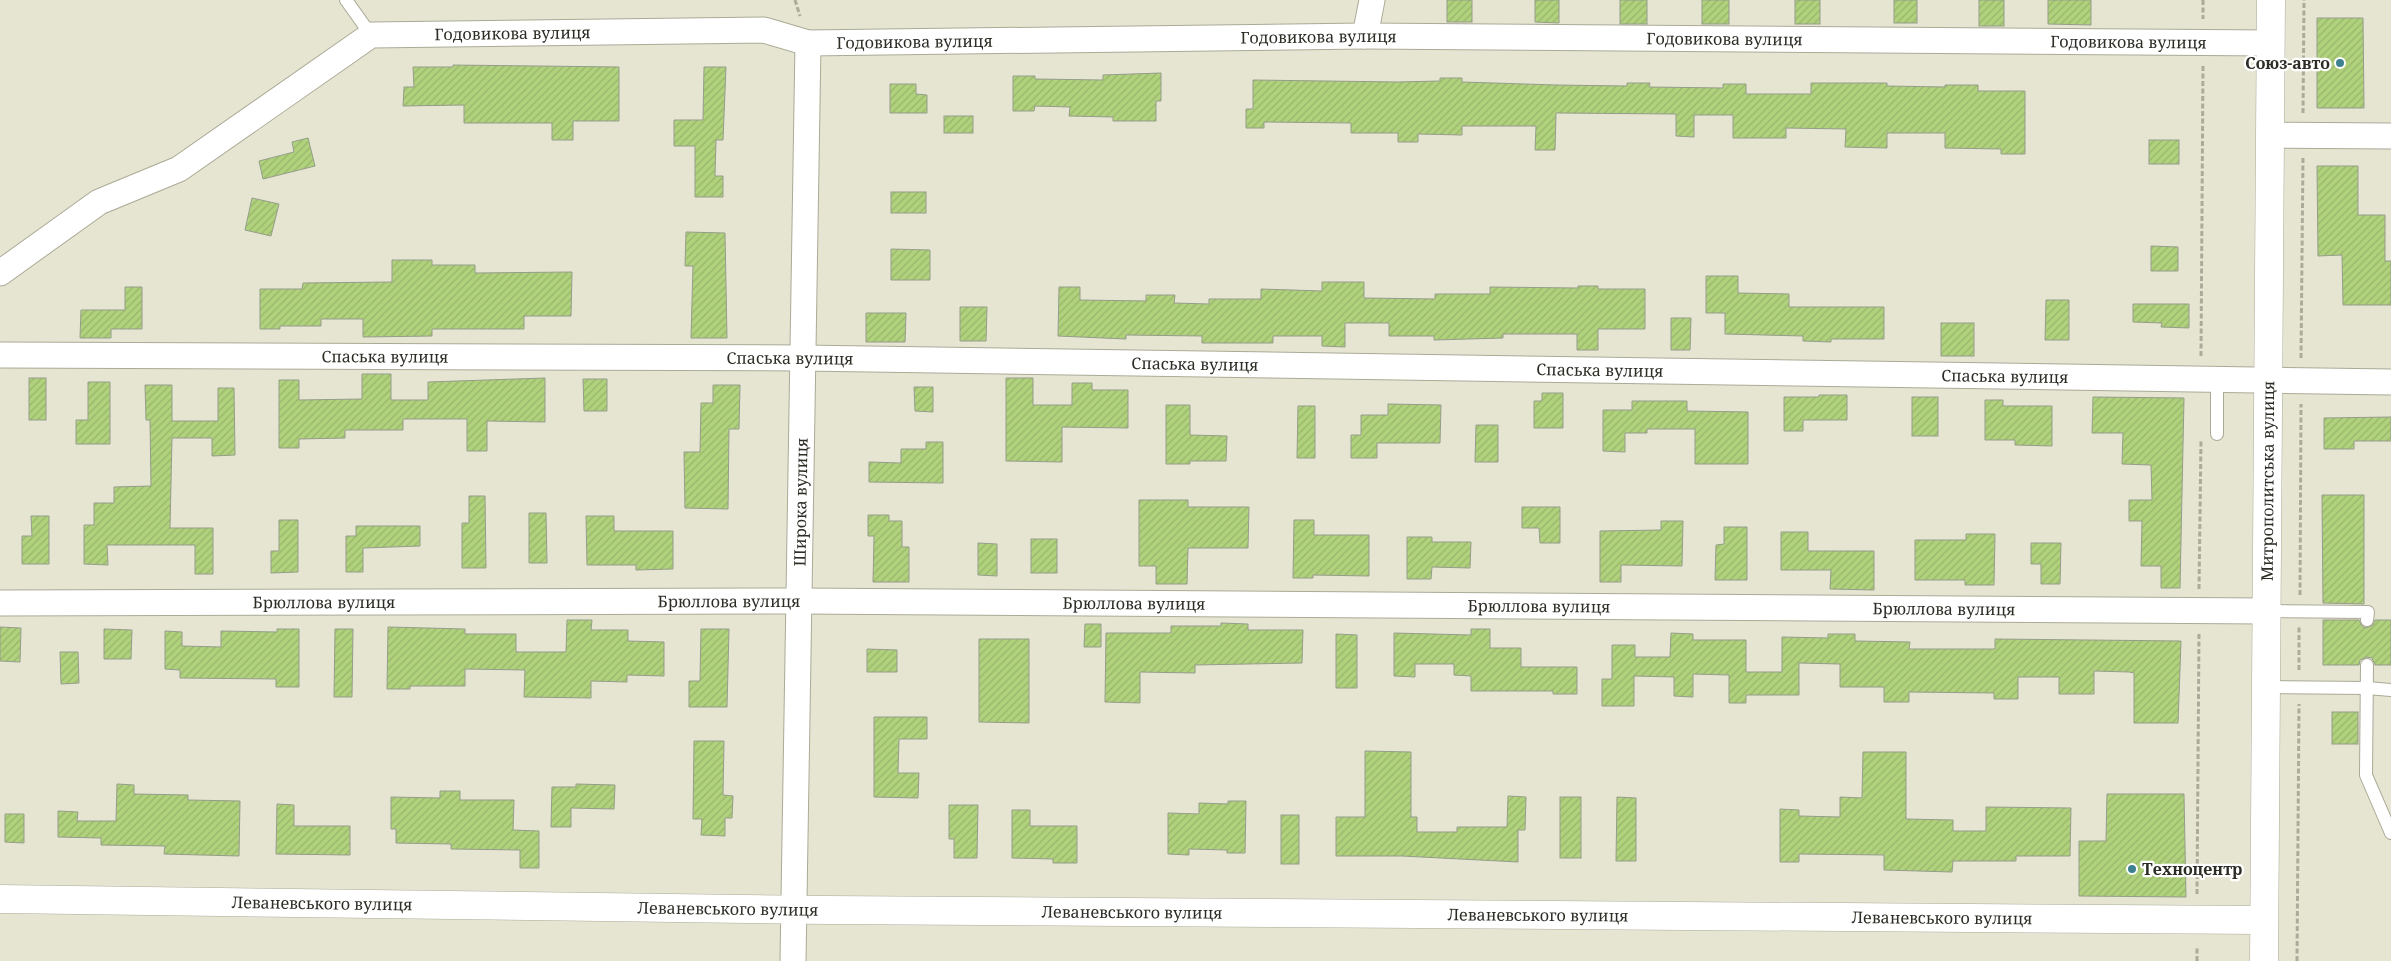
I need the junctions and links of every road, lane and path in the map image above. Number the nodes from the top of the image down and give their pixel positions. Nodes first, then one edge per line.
1 (346, 0) edge
2 (1372, 0) edge
3 (2271, 0) edge
4 (2304, 0) edge
5 (371, 35) junction
6 (1365, 36) junction
7 (2204, 42) junction
8 (2271, 43) junction
9 (808, 44) junction
10 (2270, 135) junction
11 (2303, 135) junction
12 (2391, 136) edge
13 (0, 273) edge
14 (0, 355) edge
15 (803, 358) junction
16 (2209, 380) junction
17 (2268, 380) junction
18 (2301, 381) junction
19 (2391, 382) edge
20 (2217, 434) dead end
21 (2201, 437) dead end
22 (799, 601) junction
23 (0, 603) edge
24 (2199, 611) junction
25 (2266, 611) junction
26 (2300, 611) junction
27 (2368, 620) dead end
28 (2367, 665) dead end
29 (2266, 687) junction
30 (2299, 687) junction
31 (2367, 688) junction
32 (2391, 690) edge
33 (2391, 833) edge
34 (2198, 894) dead end
35 (0, 899) edge
36 (794, 910) junction
37 (2264, 920) junction
38 (2197, 948) dead end
39 (794, 961) edge
40 (2197, 961) edge
41 (2264, 961) edge
42 (2297, 961) edge

1 - 5 lane
2 - 6 street
3 - 8 street, Митрополитська вулиця
4 - 11 path
5 - 9 street, Годовикова вулиця
5 - 13 street
6 - 7 street, Годовикова вулиця
6 - 9 street, Годовикова вулиця
7 - 8 street, Годовикова вулиця
7 - 16 path
8 - 10 street, Митрополитська вулиця
9 - 15 street, Широка вулиця
10 - 11 street
10 - 17 street, Митрополитська вулиця
11 - 12 street
11 - 18 path
14 - 15 street, Спаська вулиця
15 - 16 street, Спаська вулиця
15 - 22 street, Широка вулиця
16 - 17 street, Спаська вулиця
16 - 20 lane
17 - 18 street, Спаська вулиця
17 - 25 street, Митрополитська вулиця
18 - 19 street, Спаська вулиця
18 - 26 path
21 - 24 path
22 - 23 street, Брюллова вулиця
22 - 24 street, Брюллова вулиця
22 - 36 street, Широка вулиця
24 - 25 street, Брюллова вулиця
24 - 34 path
25 - 26 lane
25 - 29 street, Митрополитська вулиця
26 - 27 lane
26 - 30 path
28 - 31 lane
29 - 30 lane
29 - 37 street, Митрополитська вулиця
30 - 31 lane
30 - 42 path
31 - 32 lane
31 - 33 lane
35 - 36 street, Леваневського вулиця
36 - 37 street, Леваневського вулиця
36 - 39 street, Широка вулиця
37 - 41 street, Митрополитська вулиця
38 - 40 path

